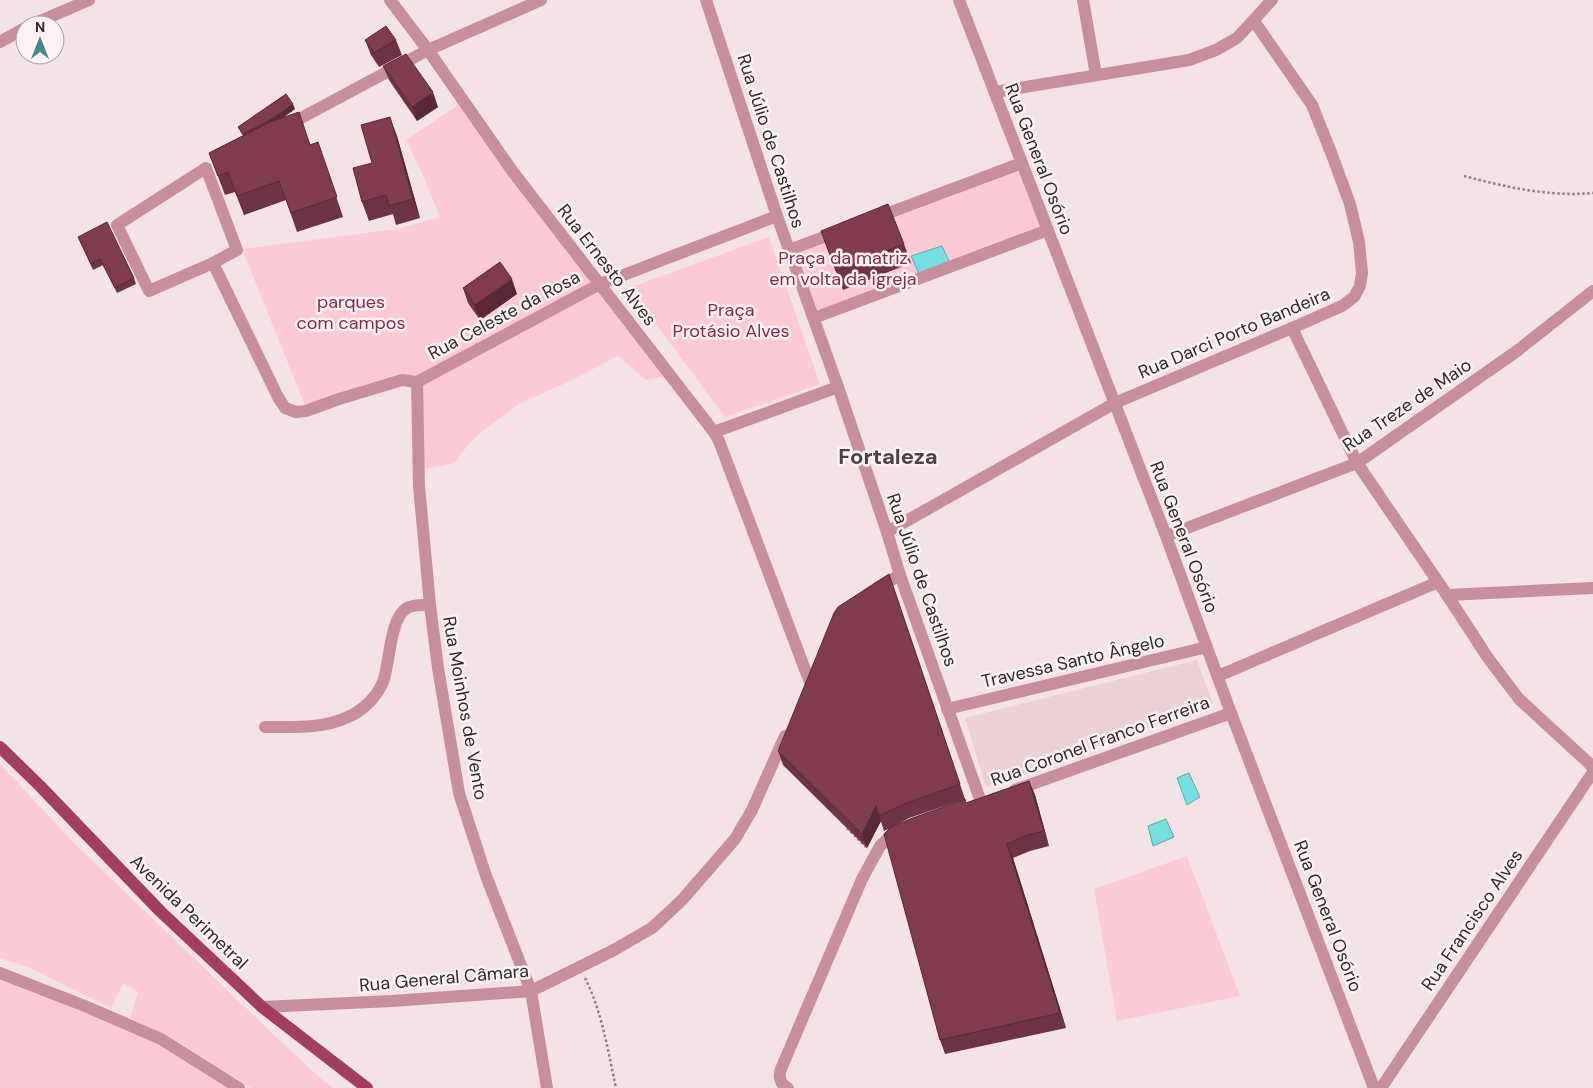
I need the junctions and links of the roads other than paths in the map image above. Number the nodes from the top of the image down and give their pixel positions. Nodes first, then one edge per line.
1 (89, 0) edge
2 (390, 0) edge
3 (541, 0) edge
4 (706, 0) edge
5 (959, 0) edge
6 (1083, 0) edge
7 (1272, 0) edge
8 (54, 15) edge
9 (1254, 21) junction
10 (15, 34) edge
11 (0, 42) edge
12 (428, 50) junction
13 (1096, 74) junction
14 (995, 92) junction
15 (281, 129) edge
16 (218, 162) edge
17 (1022, 164) junction
18 (206, 168) junction
19 (777, 216) junction
20 (864, 222) edge
21 (845, 229) edge
22 (1048, 230) junction
23 (789, 250) junction
24 (213, 263) junction
25 (600, 284) junction
26 (1593, 291) edge
27 (814, 318) junction
28 (1292, 328) junction
29 (417, 382) junction
30 (838, 387) junction
31 (1115, 403) junction
32 (714, 432) junction
33 (1356, 463) junction
34 (887, 532) junction
35 (1166, 536) junction
36 (900, 575) junction
37 (1438, 582) junction
38 (1593, 588) edge
39 (1447, 594) junction
40 (863, 596) edge
41 (430, 605) junction
42 (1207, 647) junction
43 (816, 662) edge
44 (1218, 676) junction
45 (947, 709) junction
46 (1231, 713) junction
47 (789, 725) edge
48 (265, 727) dead end
49 (0, 747) edge
50 (1593, 767) edge
51 (1593, 772) edge
52 (986, 800) joint
53 (912, 826) edge
54 (0, 973) edge
55 (531, 992) junction
56 (262, 1007) junction
57 (239, 1088) edge
58 (367, 1088) edge
59 (547, 1088) edge
60 (788, 1088) edge
61 (1374, 1088) edge
62 (1381, 1088) edge

1 - 8 street
2 - 12 street, Rua Ernesto Alves
3 - 12 street
4 - 19 street, Rua Júlio de Castilhos
5 - 14 street, Rua General Osório
6 - 13 street
7 - 9 street
9 - 13 street
9 - 28 street, Rua Darci Porto Bandeira
10 - 11 street
12 - 15 street
12 - 25 street, Rua Ernesto Alves
13 - 14 street
14 - 17 street, Rua General Osório
16 - 18 street
17 - 20 street
17 - 22 street, Rua General Osório
18 - 24 street
18 - 24 street
19 - 23 street, Rua Júlio de Castilhos
19 - 25 street, Rua Celeste da Rosa
21 - 23 street
22 - 27 street
22 - 31 street, Rua General Osório
23 - 27 street, Rua Júlio de Castilhos
24 - 29 street
25 - 29 street, Rua Celeste da Rosa
25 - 32 street, Rua Ernesto Alves
26 - 33 street, Rua Treze de Maio
27 - 30 street, Rua Júlio de Castilhos
28 - 31 street, Rua Darci Porto Bandeira
28 - 33 street
29 - 41 street, Rua Moinhos de Vento
30 - 32 street
30 - 34 street, Rua Júlio de Castilhos
31 - 34 street, Rua Darci Porto Bandeira
31 - 35 street, Rua General Osório
32 - 43 street, Rua Ernesto Alves
33 - 35 street, Rua Treze de Maio
33 - 37 street
34 - 36 street, Rua Júlio de Castilhos
35 - 42 street, Rua General Osório
36 - 40 street
36 - 45 street, Rua Júlio de Castilhos
37 - 39 street
37 - 44 street, Rua Coronel Franco Ferreira
38 - 39 street
39 - 50 street
41 - 48 street
41 - 55 street, Rua Moinhos de Vento
42 - 44 street, Rua General Osório
42 - 45 street, Travessa Santo Ângelo
44 - 46 street, Rua General Osório
45 - 52 street, Rua Júlio de Castilhos
46 - 52 street, Rua Coronel Franco Ferreira
46 - 61 street, Rua General Osório
47 - 55 street, Rua General Câmara
49 - 56 main road, Avenida Perimetral
51 - 62 street, Rua Francisco Alves
53 - 60 street
54 - 57 street
55 - 56 street, Rua General Câmara
55 - 59 street, Rua Moinhos de Vento
56 - 58 main road, Avenida Perimetral

